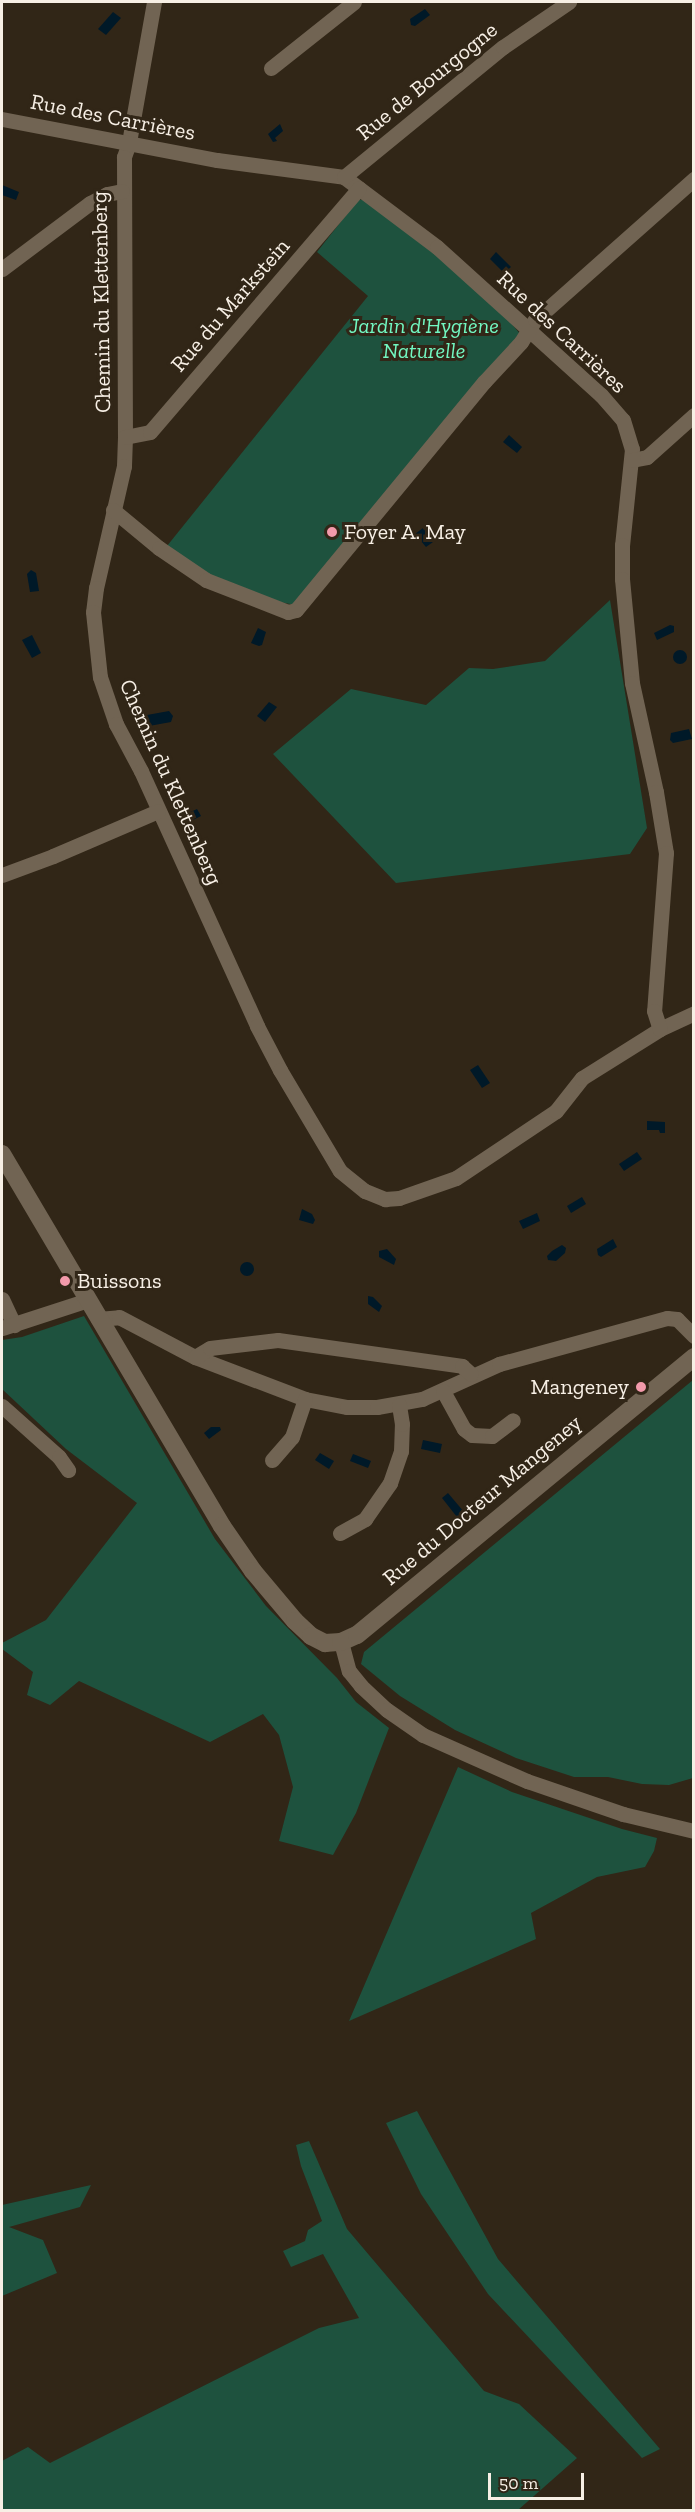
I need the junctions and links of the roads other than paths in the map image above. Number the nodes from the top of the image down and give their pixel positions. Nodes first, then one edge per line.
1 (154, 2) edge
2 (354, 2) edge
3 (569, 2) edge
4 (271, 68) dead end
5 (2, 119) edge
6 (129, 143) junction
7 (344, 177) junction
8 (693, 179) edge
9 (360, 188) junction
10 (122, 191) junction
11 (2, 269) edge
12 (529, 331) junction
13 (693, 415) edge
14 (125, 437) junction
15 (632, 460) junction
16 (113, 510) junction
17 (158, 810) junction
18 (2, 875) edge
19 (693, 1013) edge
20 (660, 1029) junction
21 (2, 1154) edge
22 (2, 1299) edge
23 (88, 1300) junction
24 (98, 1318) junction
25 (8, 1326) edge
26 (693, 1336) edge
27 (195, 1357) junction
28 (693, 1357) edge
29 (471, 1374) junction
30 (443, 1390) junction
31 (305, 1399) junction
32 (399, 1405) junction
33 (2, 1406) edge
34 (513, 1420) dead end
35 (272, 1460) dead end
36 (68, 1470) dead end
37 (340, 1533) dead end
38 (341, 1642) junction
39 (693, 1831) edge

1 - 6 street, Chemin du Klettenberg
2 - 4 street
3 - 7 street, Rue de Bourgogne
5 - 6 street, Rue des Carrières
6 - 7 street, Rue des Carrières
6 - 10 street, Chemin du Klettenberg
7 - 9 street, Rue des Carrières
8 - 12 street
9 - 12 street, Rue des Carrières
9 - 14 street, Rue du Markstein
10 - 11 street
10 - 14 street, Chemin du Klettenberg
12 - 15 street, Rue des Carrières
12 - 16 street
13 - 15 street
14 - 16 street, Chemin du Klettenberg
15 - 20 street, Rue des Carrières
16 - 17 street, Chemin du Klettenberg
17 - 18 street
17 - 20 street, Chemin du Klettenberg
19 - 20 street, Chemin du Klettenberg
21 - 23 street
22 - 25 street
23 - 24 street
23 - 25 street
24 - 27 street
24 - 38 street
26 - 29 street
27 - 29 street
27 - 31 street
28 - 38 street, Rue du Docteur Mangeney
29 - 30 street
30 - 32 street
30 - 34 street
31 - 32 street
31 - 35 street
32 - 37 street
33 - 36 street
38 - 39 street

